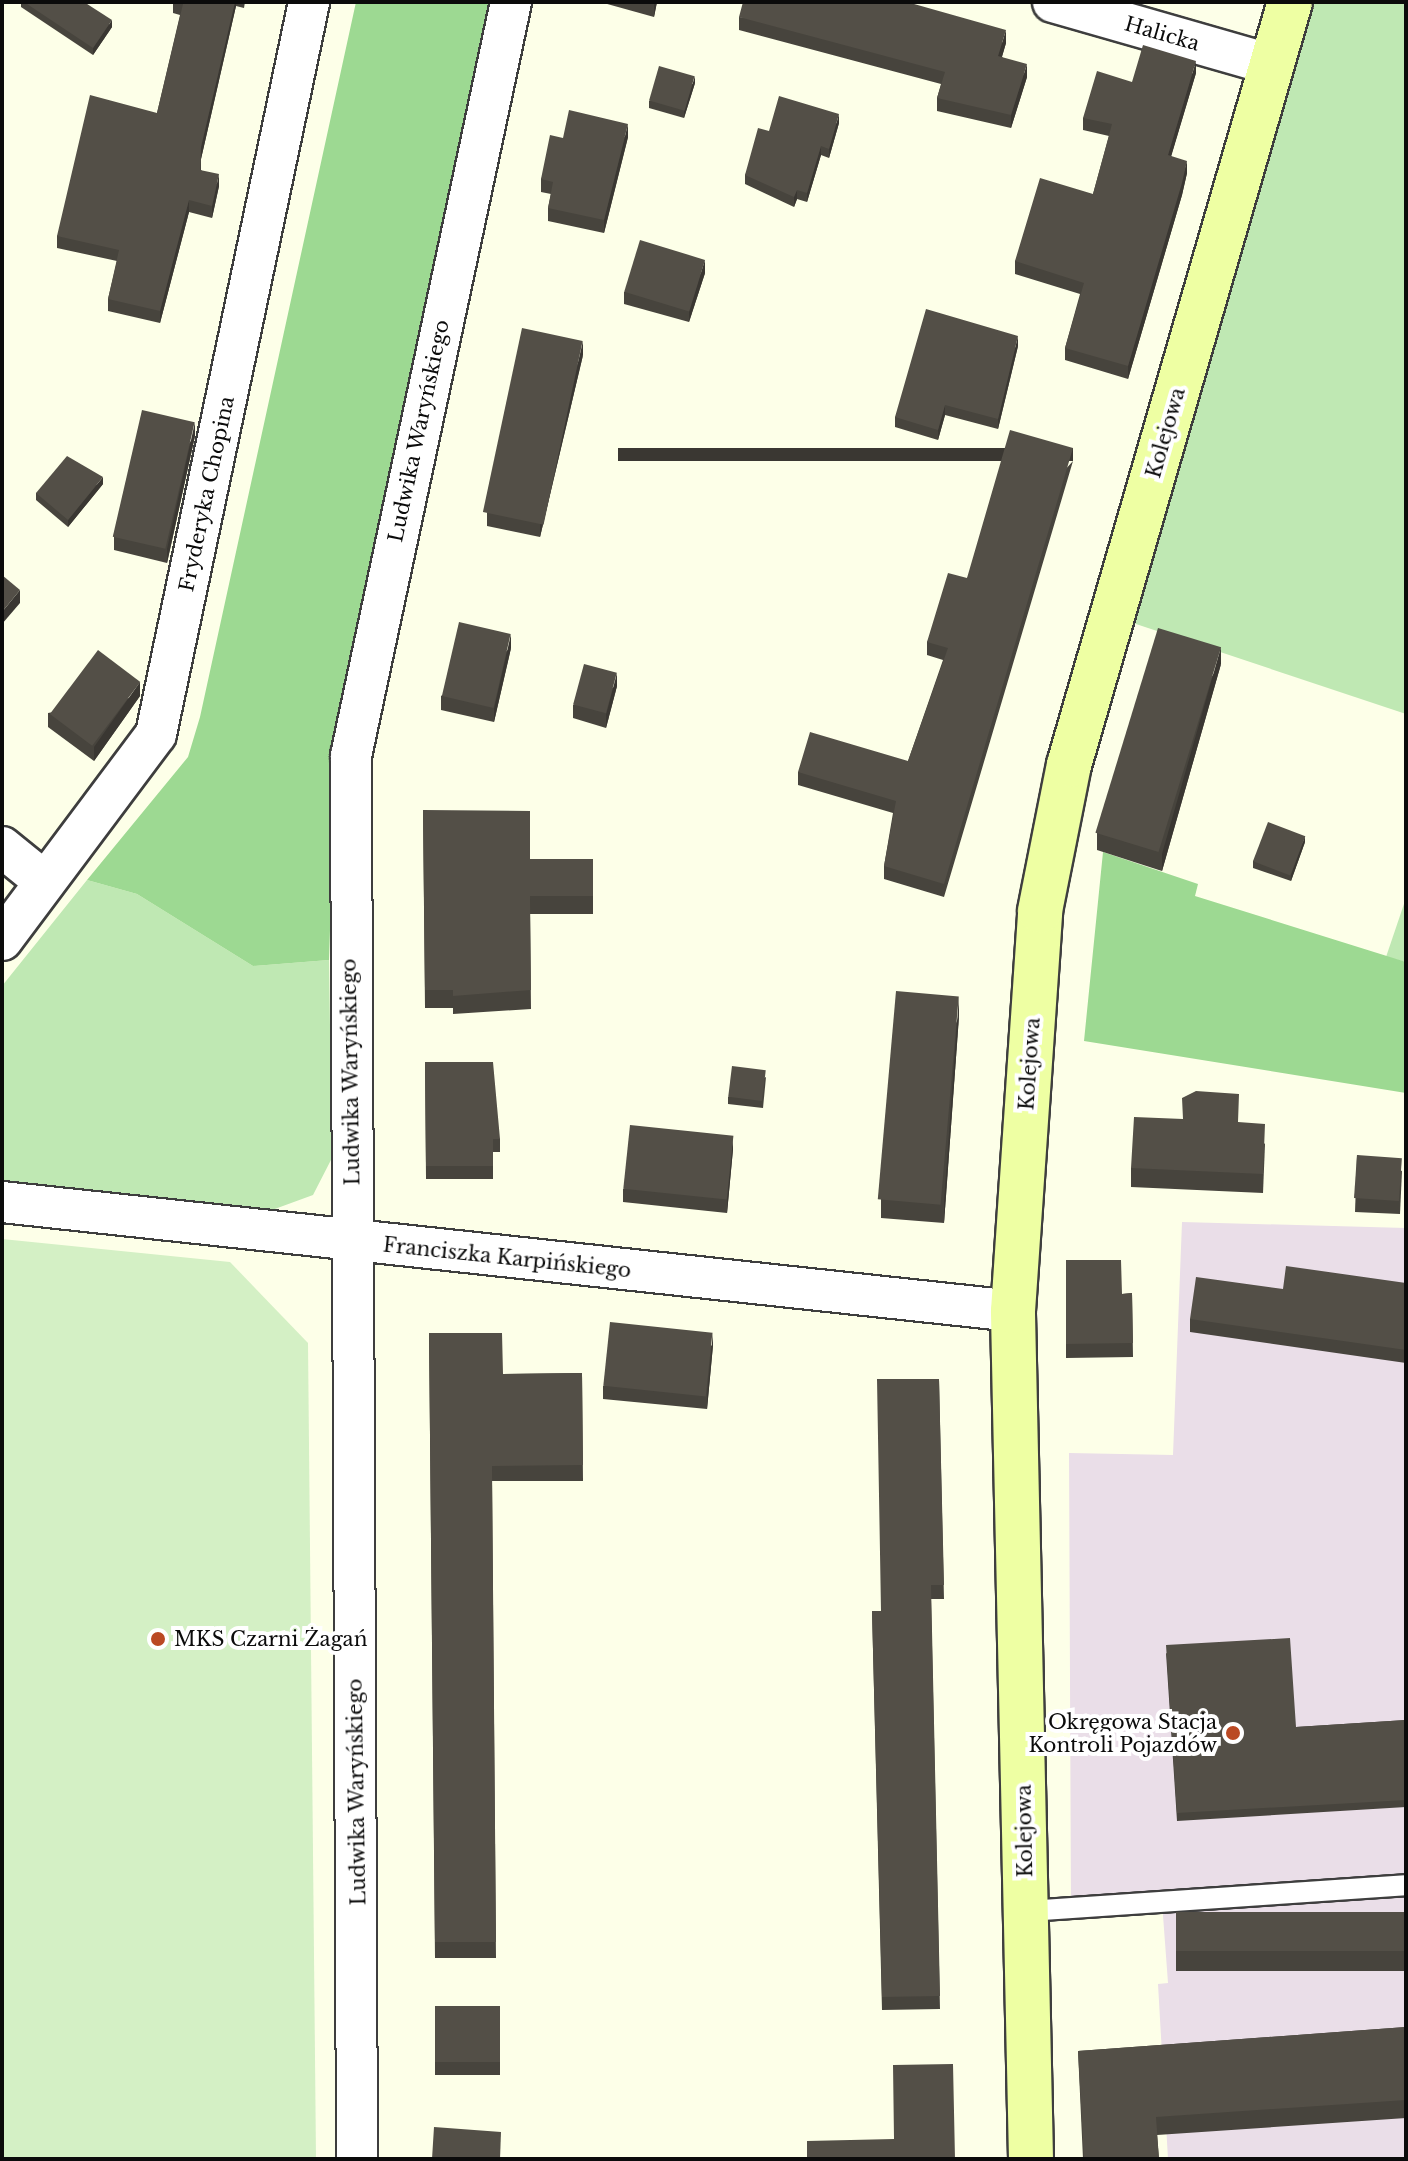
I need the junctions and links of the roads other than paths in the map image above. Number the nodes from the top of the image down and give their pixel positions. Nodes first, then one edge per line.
1 (309, 2) edge
2 (511, 2) edge
3 (1053, 2) edge
4 (1290, 2) edge
5 (1272, 65) junction
6 (2, 847) edge
7 (44, 881) junction
8 (2, 940) edge
9 (2, 1202) edge
10 (353, 1242) junction
11 (1013, 1311) junction
12 (1406, 1885) edge
13 (1027, 1911) junction
14 (357, 2159) edge
15 (1031, 2159) edge

1 - 7 street, Fryderyka Chopina
2 - 10 street, Ludwika Waryńskiego
3 - 5 street, Halicka
4 - 5 street, Kolejowa
5 - 11 street, Kolejowa
6 - 7 street
7 - 8 street, Fryderyka Chopina
9 - 10 street, Franciszka Karpińskiego
10 - 11 street, Franciszka Karpińskiego
10 - 14 street, Ludwika Waryńskiego
11 - 13 street, Kolejowa
12 - 13 lane
13 - 15 street, Kolejowa

